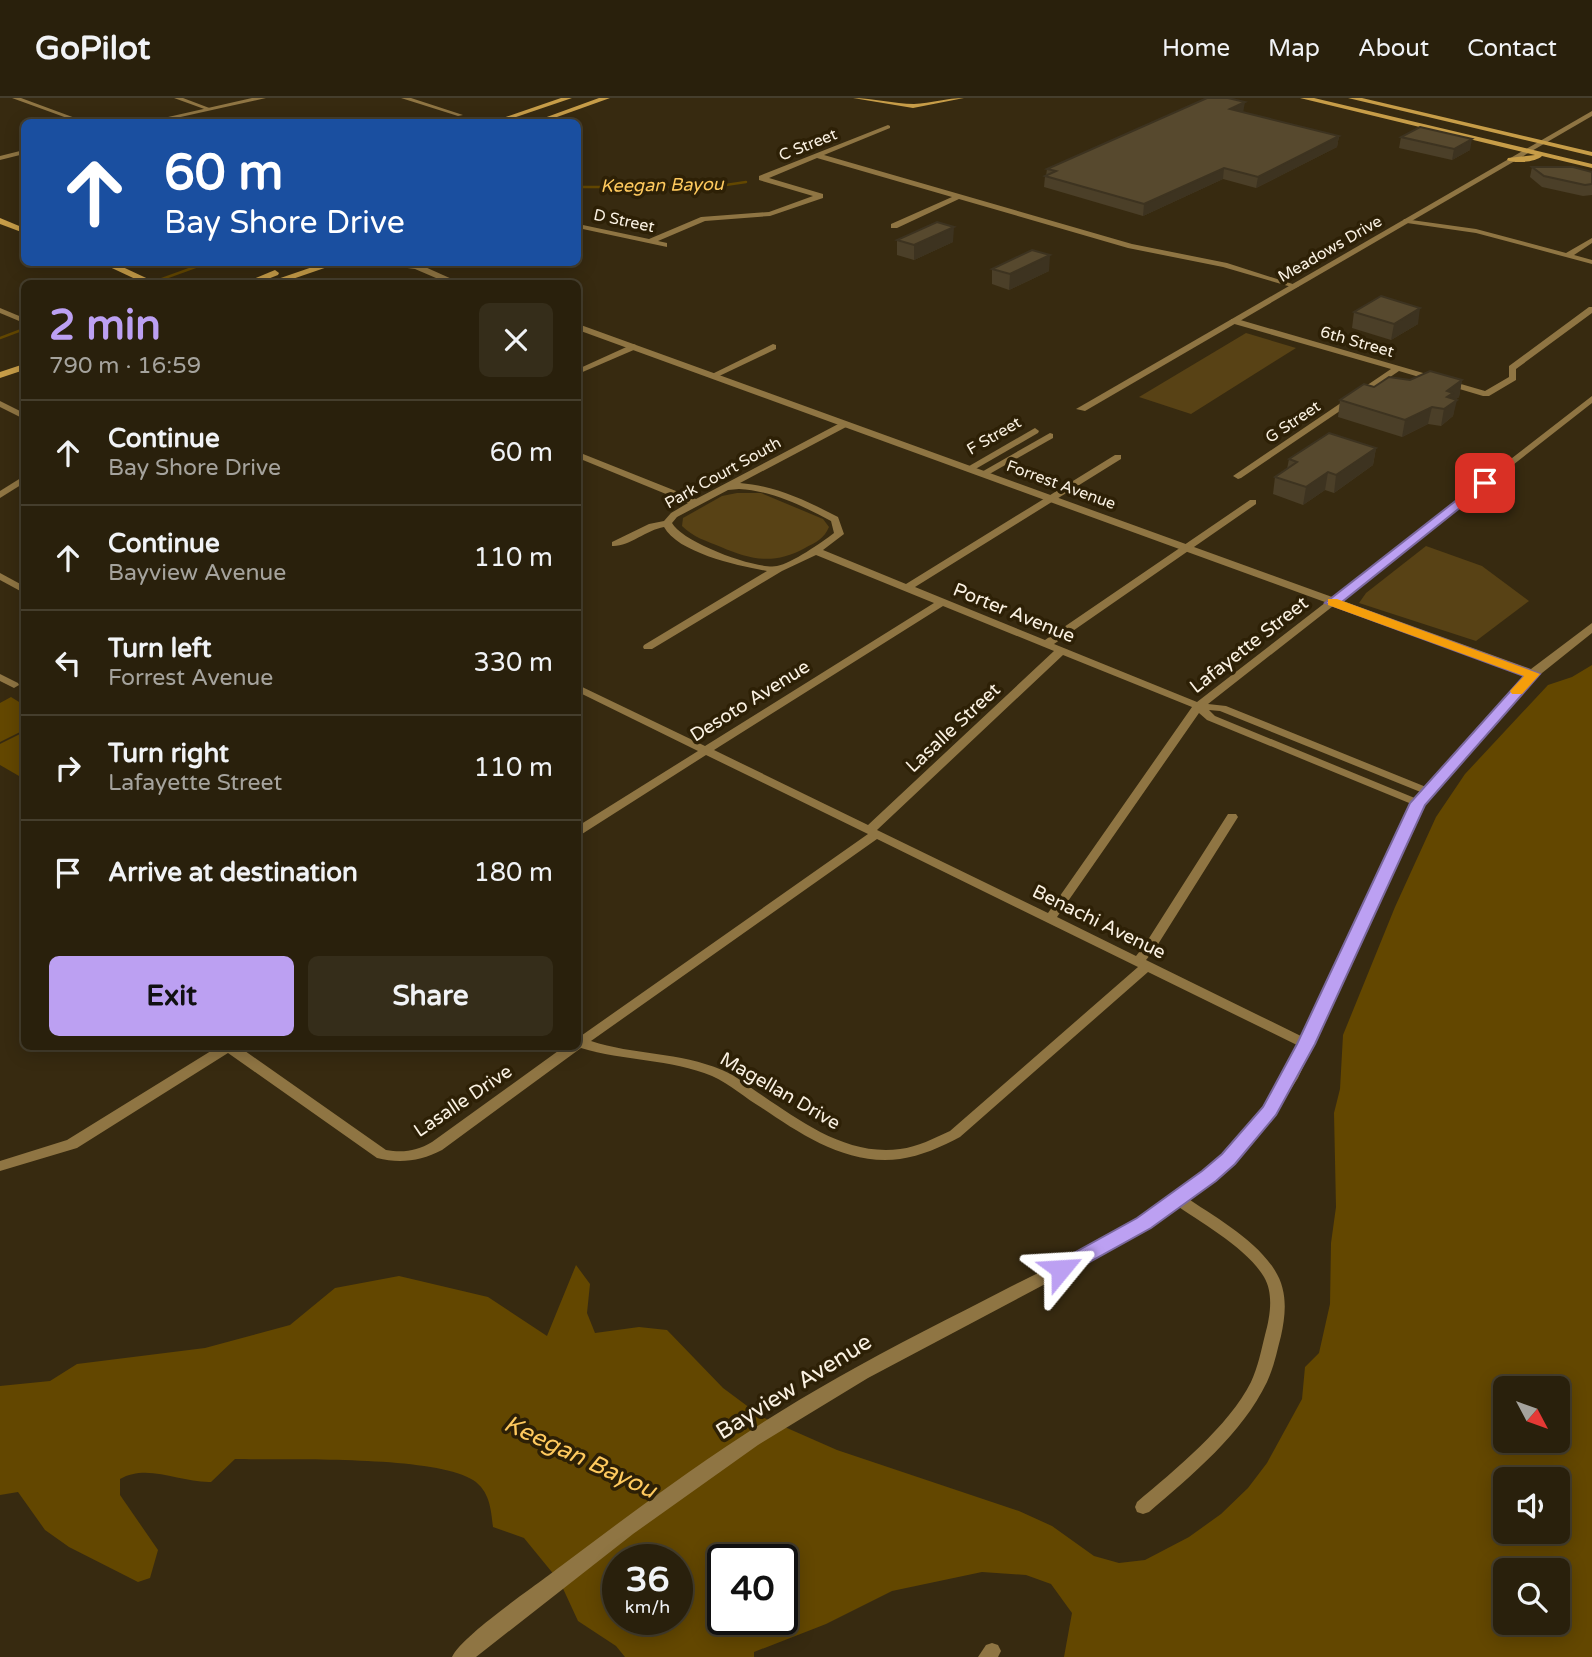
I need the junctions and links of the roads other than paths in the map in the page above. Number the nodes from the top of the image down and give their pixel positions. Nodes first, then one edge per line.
1 (15, 98) edge
2 (177, 98) edge
3 (262, 98) edge
4 (404, 98) edge
5 (568, 98) edge
6 (606, 98) edge
7 (857, 98) edge
8 (883, 98) edge
9 (934, 98) edge
10 (960, 98) edge
11 (1304, 98) edge
12 (1352, 98) edge
13 (1383, 105) junction
14 (209, 109) junction
15 (1367, 113) junction
16 (1592, 113) edge
17 (460, 115) dead end
18 (74, 119) edge
19 (164, 119) edge
20 (504, 119) edge
21 (546, 119) edge
22 (888, 128) dead end
23 (1542, 142) junction
24 (1528, 150) junction
25 (21, 153) edge
26 (1592, 154) edge
27 (818, 156) junction
28 (1557, 157) junction
29 (0, 158) edge
30 (1511, 160) junction
31 (1592, 166) edge
32 (960, 196) junction
33 (0, 221) edge
34 (1407, 221) junction
35 (894, 226) dead end
36 (581, 227) edge
37 (21, 230) edge
38 (1592, 240) edge
39 (652, 241) junction
40 (664, 245) dead end
41 (1568, 255) junction
42 (1592, 262) edge
43 (113, 266) edge
44 (292, 266) edge
45 (325, 266) edge
46 (399, 266) edge
47 (412, 266) edge
48 (415, 268) junction
49 (147, 280) edge
50 (256, 280) edge
51 (280, 280) edge
52 (440, 280) edge
53 (1295, 286) junction
54 (1592, 309) edge
55 (0, 310) edge
56 (21, 320) edge
57 (1234, 321) junction
58 (581, 328) edge
59 (633, 346) junction
60 (773, 347) dead end
61 (21, 359) edge
62 (0, 367) edge
63 (21, 368) edge
64 (1398, 368) junction
65 (581, 371) edge
66 (0, 375) edge
67 (712, 376) junction
68 (1592, 399) edge
69 (0, 404) edge
70 (1081, 409) dead end
71 (21, 414) edge
72 (845, 424) junction
73 (1035, 430) dead end
74 (1050, 436) dead end
75 (1118, 457) dead end
76 (581, 458) edge
77 (969, 469) junction
78 (983, 474) junction
79 (1238, 476) dead end
80 (21, 482) edge
81 (724, 487) junction
82 (0, 495) edge
83 (1051, 498) junction
84 (1252, 502) dead end
85 (696, 503) junction
86 (667, 523) junction
87 (615, 544) dead end
88 (1186, 549) junction
89 (816, 551) junction
90 (778, 569) junction
91 (0, 576) edge
92 (21, 588) edge
93 (907, 588) junction
94 (942, 602) junction
95 (1332, 603) junction
96 (1592, 627) edge
97 (1045, 645) junction
98 (648, 647) dead end
99 (1061, 651) junction
100 (1533, 674) junction
101 (0, 677) edge
102 (14, 685) dead end
103 (581, 689) edge
104 (1198, 706) junction
105 (707, 751) junction
106 (1427, 791) junction
107 (1418, 803) junction
108 (1232, 817) dead end
109 (581, 829) edge
110 (872, 832) junction
111 (1050, 919) junction
112 (1142, 964) junction
113 (581, 1041) edge
114 (1306, 1044) junction
115 (581, 1045) edge
116 (225, 1050) edge
117 (234, 1050) edge
118 (569, 1050) edge
119 (0, 1166) edge
120 (1178, 1199) junction
121 (1143, 1507) dead end
122 (467, 1653) edge

1 - 18 street
2 - 14 street
3 - 14 street
4 - 17 street
5 - 20 main road
6 - 21 main road
7 - 10 main road
8 - 9 main road
11 - 15 main road
12 - 13 main road
13 - 15 main road
13 - 23 main road
14 - 19 street
15 - 24 main road
16 - 23 street, Meadows Drive
22 - 27 street, C Street
23 - 24 street, Meadows Drive
23 - 26 main road
24 - 28 main road
24 - 30 street, Meadows Drive
25 - 29 street
27 - 32 street
27 - 39 street, C Street
28 - 30 main road
28 - 31 main road
30 - 34 street, Meadows Drive
32 - 35 street
32 - 53 street
33 - 37 main road
34 - 41 street
34 - 53 street, Meadows Drive
36 - 39 street, D Street
38 - 41 street
39 - 40 street, D Street
41 - 42 street
43 - 49 main road
44 - 50 main road
45 - 51 main road
46 - 48 street
47 - 48 street
48 - 52 street
53 - 57 street, Meadows Drive
54 - 64 street, 6th Street
55 - 56 street
57 - 64 street, 6th Street
57 - 70 street, Meadows Drive
58 - 59 street, Forrest Avenue
59 - 65 street
59 - 67 street, Forrest Avenue
60 - 67 street
61 - 62 main road
63 - 66 main road
64 - 79 street, G Street
67 - 72 street, Forrest Avenue
68 - 95 street, Lafayette Street
69 - 71 street
72 - 77 street, Forrest Avenue
72 - 81 street, Park Court South
73 - 77 street, F Street
74 - 78 street, F Street
75 - 83 street
76 - 85 street
77 - 78 street, Forrest Avenue
78 - 83 street, Forrest Avenue
80 - 82 street
81 - 85 street, Park Court South
81 - 89 street
83 - 88 street, Forrest Avenue
83 - 93 street
84 - 88 street
85 - 86 street, Park Court South
86 - 87 street, Park Court South
86 - 90 street
88 - 95 street, Forrest Avenue
88 - 97 street
89 - 90 street
89 - 93 street, Porter Avenue
90 - 98 street
91 - 92 street
93 - 94 street, Porter Avenue
94 - 97 street, Porter Avenue
94 - 105 street, Desoto Avenue
95 - 100 street, Forrest Avenue
95 - 104 street, Lafayette Street
96 - 100 street
97 - 99 street, Porter Avenue
99 - 104 street, Porter Avenue
99 - 110 street, Lasalle Street
100 - 106 street
101 - 102 street
103 - 105 street, Benachi Avenue
104 - 106 street, Porter Avenue
104 - 107 street, Porter Avenue
104 - 111 street, Lafayette Street
105 - 109 street, Desoto Avenue
105 - 110 street, Benachi Avenue
106 - 107 street
107 - 114 street
108 - 112 street, Magellan Drive
110 - 111 street, Benachi Avenue
110 - 113 street, Lasalle Drive
111 - 112 street, Benachi Avenue
112 - 114 street, Benachi Avenue
112 - 115 street, Magellan Drive
114 - 120 street, Bayview Avenue
116 - 119 street
117 - 118 street, Lasalle Drive
120 - 121 street
120 - 122 street, Bayview Avenue

